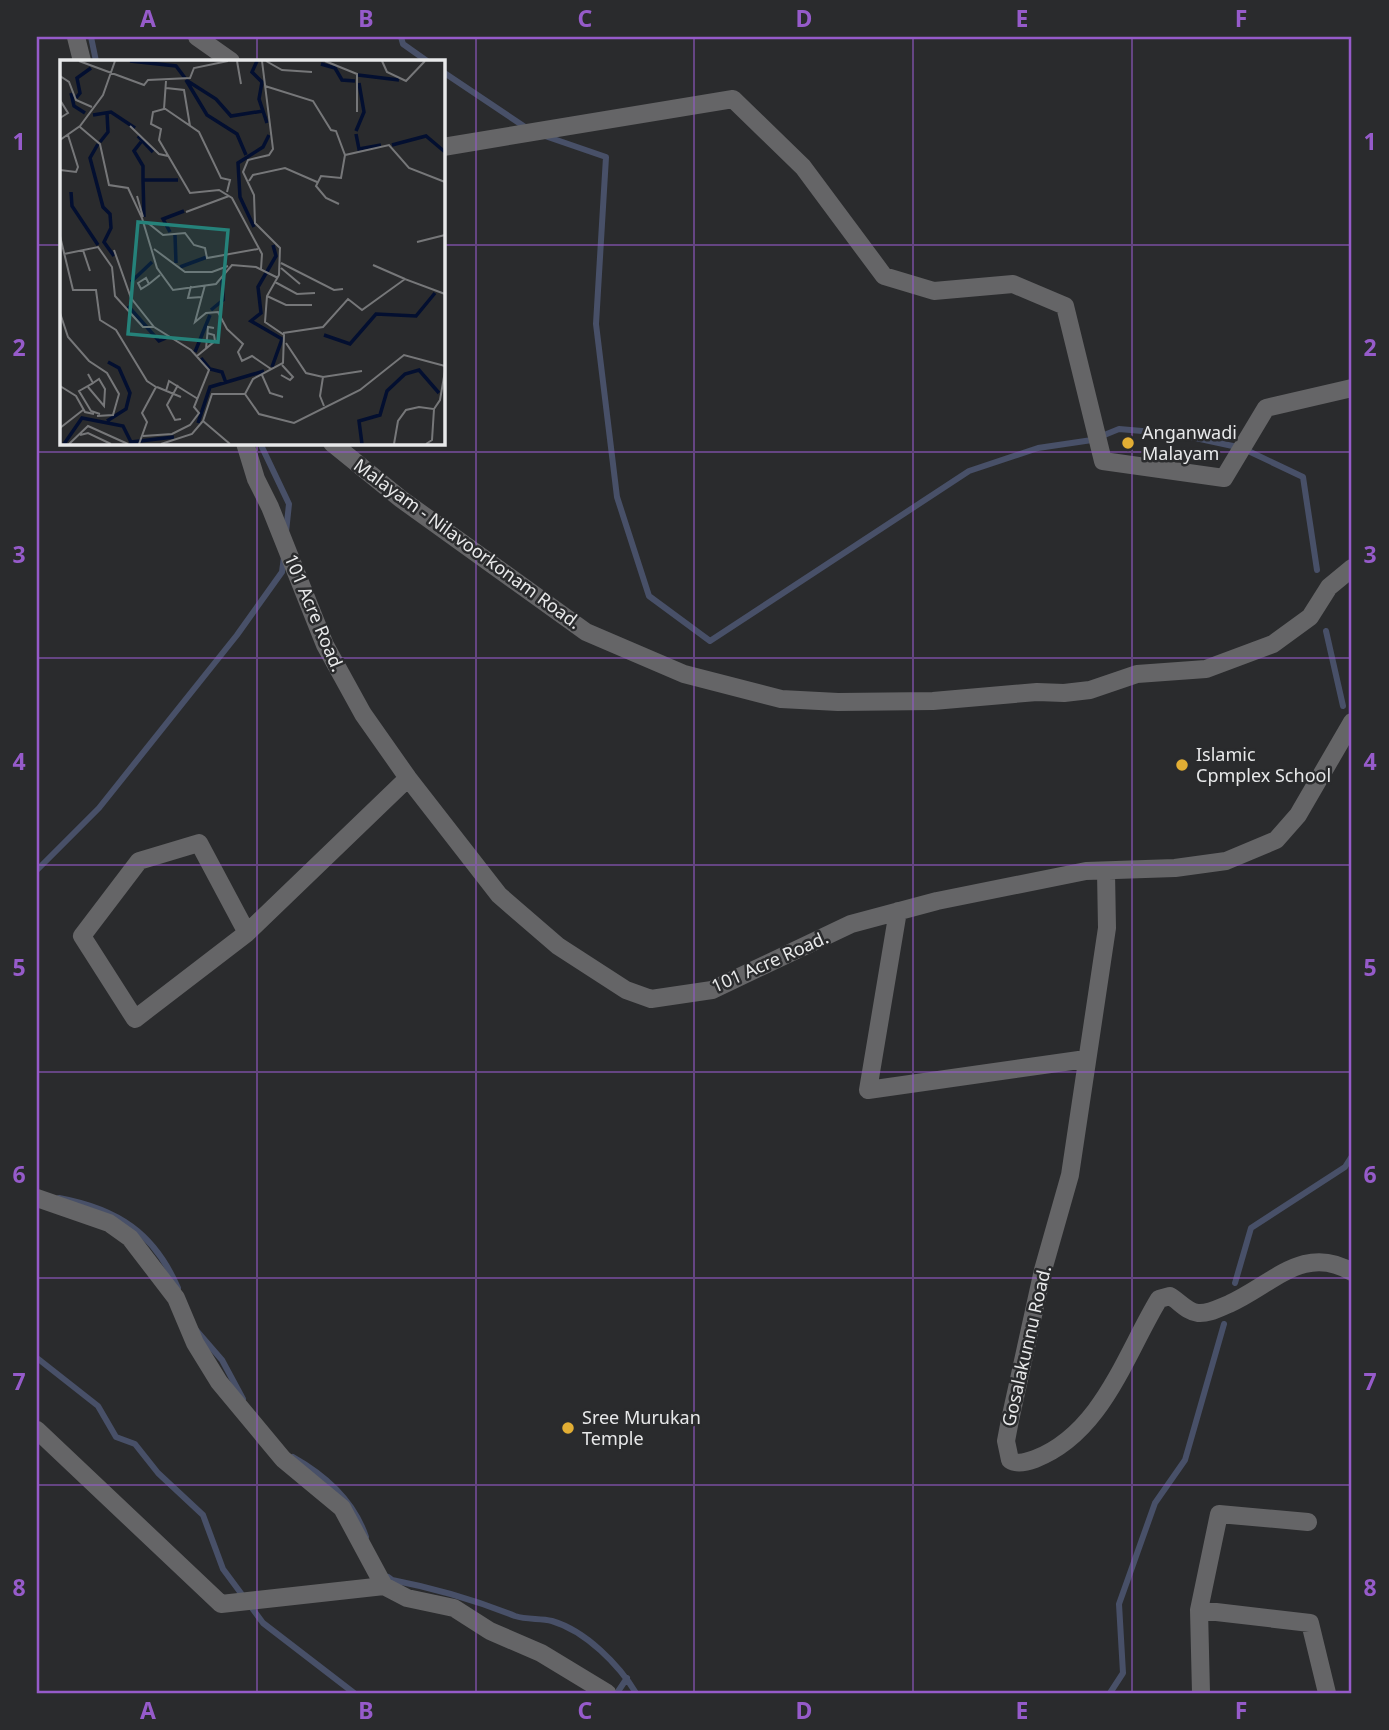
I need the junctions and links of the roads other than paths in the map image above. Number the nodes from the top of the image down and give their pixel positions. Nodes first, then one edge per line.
1 (76, 37) edge
2 (197, 37) edge
3 (82, 60) edge
4 (230, 60) edge
5 (444, 147) edge
6 (1352, 388) edge
7 (245, 444) edge
8 (333, 444) edge
9 (1352, 568) edge
10 (1352, 722) edge
11 (408, 778) junction
12 (1106, 872) junction
13 (898, 911) junction
14 (247, 933) junction
15 (1086, 1059) junction
16 (37, 1198) edge
17 (1352, 1272) edge
18 (37, 1430) edge
19 (1308, 1522) dead end
20 (384, 1586) junction
21 (1199, 1610) junction
22 (607, 1693) edge
23 (1201, 1693) edge
24 (1327, 1693) edge

1 - 3 street
2 - 4 street
5 - 6 street
7 - 11 street, 101 Acre Road.
8 - 9 street, Malayam - Nilavoorkonam Road.
10 - 12 street, 101 Acre Road.
11 - 13 street, 101 Acre Road.
11 - 14 street
12 - 13 street, 101 Acre Road.
12 - 15 street, Gosalakunnu Road.
13 - 15 street
14 - 14 street
15 - 17 street, Gosalakunnu Road.
16 - 20 street
18 - 20 street
19 - 21 street
20 - 22 street
21 - 23 street
21 - 24 street

